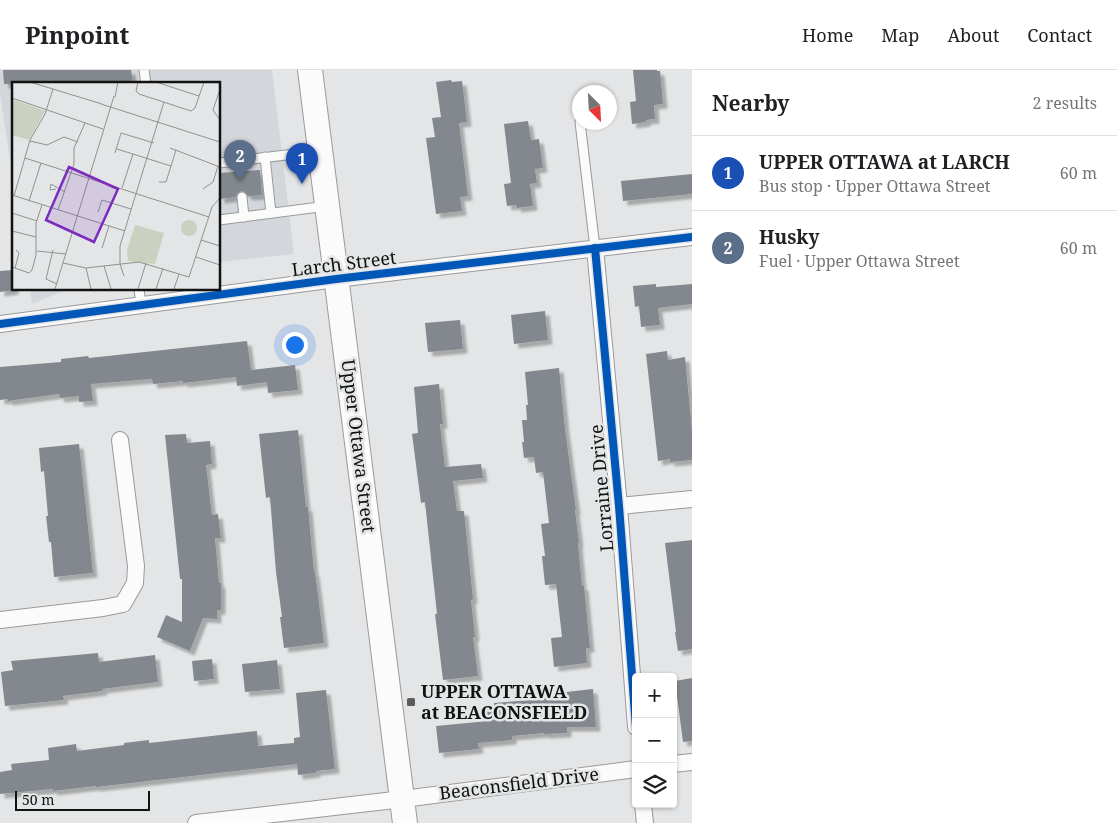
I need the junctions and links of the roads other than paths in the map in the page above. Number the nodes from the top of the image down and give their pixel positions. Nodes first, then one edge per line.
1 (310, 70) edge
2 (581, 130) edge
3 (320, 151) junction
4 (265, 158) junction
5 (237, 161) junction
6 (220, 163) edge
7 (239, 172) dead end
8 (242, 197) dead end
9 (327, 206) junction
10 (271, 213) junction
11 (244, 216) junction
12 (220, 220) edge
13 (692, 237) edge
14 (595, 248) junction
15 (336, 279) junction
16 (139, 290) edge
17 (140, 305) junction
18 (0, 324) edge
19 (120, 440) dead end
20 (692, 499) edge
21 (619, 506) junction
22 (0, 620) edge
23 (635, 718) edge
24 (692, 762) edge
25 (677, 764) edge
26 (632, 770) edge
27 (403, 799) junction
28 (643, 808) edge
29 (196, 823) edge
30 (405, 823) edge
31 (645, 823) edge

1 - 3 main road, Upper Ottawa Street
2 - 14 lane
3 - 4 lane
3 - 9 main road, Upper Ottawa Street
4 - 5 lane
4 - 10 lane
5 - 6 lane
5 - 7 lane
8 - 11 lane
9 - 10 lane
9 - 15 main road, Upper Ottawa Street
10 - 11 lane
11 - 12 lane
13 - 14 street, Larch Street
14 - 15 street, Larch Street
14 - 21 street, Lorraine Drive
15 - 17 street, Larch Street
15 - 27 main road, Upper Ottawa Street
16 - 17 lane
17 - 18 street, Larch Street
19 - 22 street
20 - 21 street
21 - 23 street, Lorraine Drive
24 - 25 street
26 - 27 street, Beaconsfield Drive
27 - 29 street, Beaconsfield Drive
27 - 30 main road, Upper Ottawa Street
28 - 31 street

